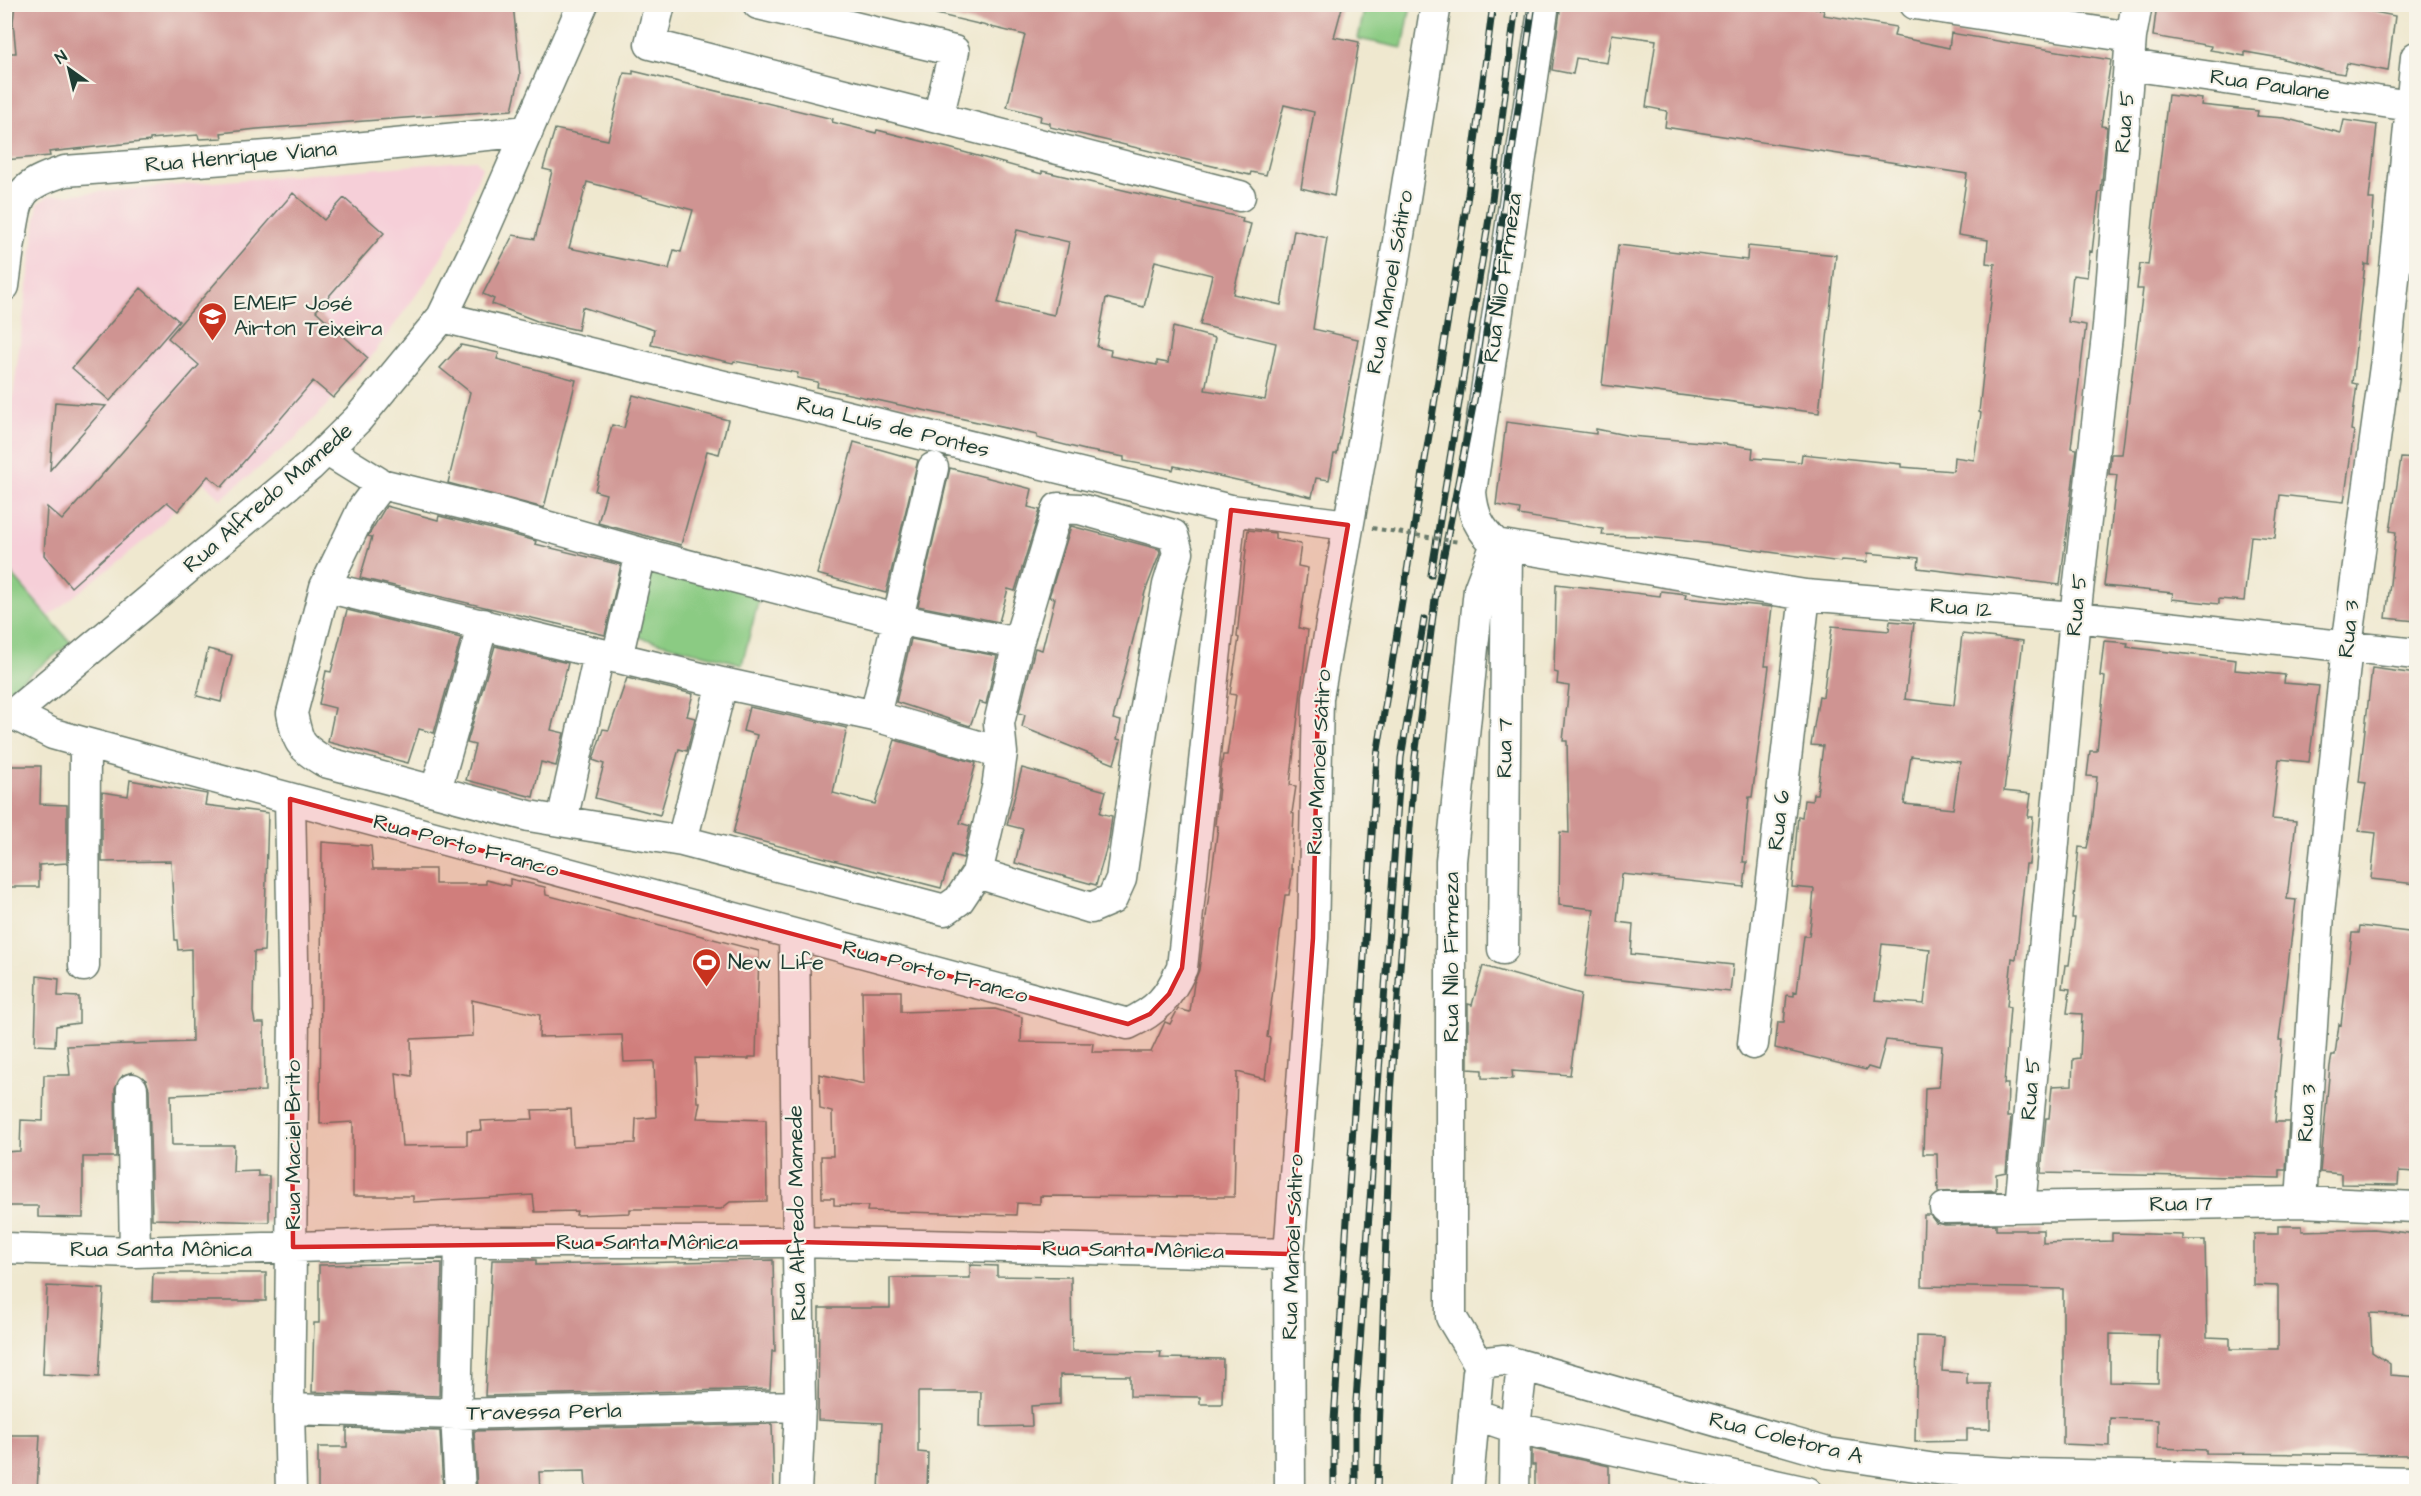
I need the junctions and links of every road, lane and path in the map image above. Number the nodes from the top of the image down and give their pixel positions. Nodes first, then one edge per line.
1 (583, 4) edge
2 (660, 4) edge
3 (758, 4) edge
4 (1436, 4) edge
5 (1544, 4) edge
6 (1915, 4) edge
7 (2137, 4) edge
8 (2130, 51) junction
9 (2416, 57) edge
10 (2411, 106) junction
11 (938, 118) junction
12 (528, 131) junction
13 (1240, 196) dead end
14 (7, 248) edge
15 (4, 286) edge
16 (442, 317) junction
17 (326, 450) junction
18 (933, 468) dead end
19 (381, 484) junction
20 (1230, 510) junction
21 (1360, 526) junction
22 (1459, 542) dead end
23 (1501, 545) junction
24 (642, 553) junction
25 (325, 586) junction
26 (1805, 595) junction
27 (2075, 617) junction
28 (896, 619) junction
29 (483, 624) junction
30 (1018, 643) junction
31 (2347, 646) junction
32 (2416, 654) edge
33 (608, 656) junction
34 (722, 683) junction
35 (9, 716) edge
36 (875, 716) junction
37 (85, 743) junction
38 (1002, 753) junction
39 (436, 790) junction
40 (290, 799) junction
41 (562, 821) junction
42 (682, 841) junction
43 (978, 873) junction
44 (794, 934) junction
45 (1503, 948) dead end
46 (84, 966) dead end
47 (1753, 1044) dead end
48 (132, 1089) dead end
49 (2301, 1202) junction
50 (2020, 1207) junction
51 (2416, 1207) edge
52 (1945, 1208) dead end
53 (460, 1242) junction
54 (798, 1242) junction
55 (293, 1247) junction
56 (4, 1248) edge
57 (135, 1251) junction
58 (1289, 1254) junction
59 (1484, 1365) junction
60 (1522, 1366) junction
61 (800, 1407) junction
62 (289, 1409) junction
63 (456, 1414) junction
64 (1474, 1414) junction
65 (1515, 1428) junction
66 (1801, 1445) junction
67 (2416, 1482) edge
68 (2081, 1483) edge
69 (291, 1491) edge
70 (460, 1491) edge
71 (796, 1491) edge
72 (1290, 1491) edge
73 (1467, 1491) edge
74 (1514, 1491) edge
75 (1802, 1491) edge

1 - 12 street, Rua Alfredo Mamede
2 - 11 street
3 - 11 street
4 - 21 street, Rua Manoel Sátiro
5 - 23 street, Rua Nilo Firmeza
6 - 8 street, Rua Paulane
7 - 8 street, Rua 5
8 - 10 street, Rua Paulane
8 - 27 street, Rua 5
9 - 10 street, Rua 3
10 - 31 street, Rua 3
11 - 13 street
12 - 14 street, Rua Henrique Viana
12 - 16 street, Rua Alfredo Mamede
14 - 15 street, Rua Henrique Viana
16 - 17 street, Rua Alfredo Mamede
16 - 20 street, Rua Luís de Pontes
17 - 19 street
17 - 35 street, Rua Alfredo Mamede
18 - 28 street
19 - 24 street
19 - 25 street
20 - 21 street, Rua Luís de Pontes
20 - 44 street, Rua Porto Franco
21 - 22 path, bridge
21 - 58 street, Rua Manoel Sátiro
23 - 26 street, Rua 12
23 - 45 street, Rua 7
23 - 59 street, Rua Nilo Firmeza
24 - 28 street
24 - 33 street
25 - 29 street
25 - 39 street
26 - 27 street, Rua 12
26 - 47 street, Rua 6
27 - 31 street, Rua 12
27 - 50 street, Rua 5
28 - 30 street
28 - 36 street
29 - 33 street
29 - 39 street
30 - 38 street
30 - 43 street
31 - 32 street, Rua 12
31 - 49 street, Rua 3
33 - 34 street
33 - 41 street
34 - 36 street
34 - 42 street
35 - 37 street, Rua Porto Franco
36 - 38 street
37 - 40 street, Rua Porto Franco
37 - 46 street
38 - 43 street
39 - 41 street
40 - 44 street, Rua Porto Franco
40 - 55 street, Rua Maciel Brito
41 - 42 street
42 - 43 street
44 - 54 street, Rua Alfredo Mamede
48 - 57 street
49 - 50 street, Rua 17
49 - 51 street, Rua 17
50 - 52 street, Rua 17
53 - 54 street, Rua Santa Mônica
53 - 55 street, Rua Santa Mônica
53 - 63 street
54 - 58 street, Rua Santa Mônica
54 - 61 street, Rua Alfredo Mamede
55 - 57 street, Rua Santa Mônica
55 - 62 street, Rua Maciel Brito
56 - 57 street, Rua Santa Mônica
58 - 72 street, Rua Manoel Sátiro
59 - 60 street, Rua Coletora A
59 - 64 street
60 - 65 street
60 - 66 street, Rua Coletora A
61 - 63 street, Travessa Perla
61 - 71 street, Rua Alfredo Mamede
62 - 63 street, Travessa Perla
62 - 69 street, Rua Maciel Brito
63 - 70 street
64 - 65 street
64 - 73 street
65 - 74 street
65 - 75 street
66 - 68 street, Rua Coletora A
66 - 75 street
67 - 68 street, Rua Coletora A

